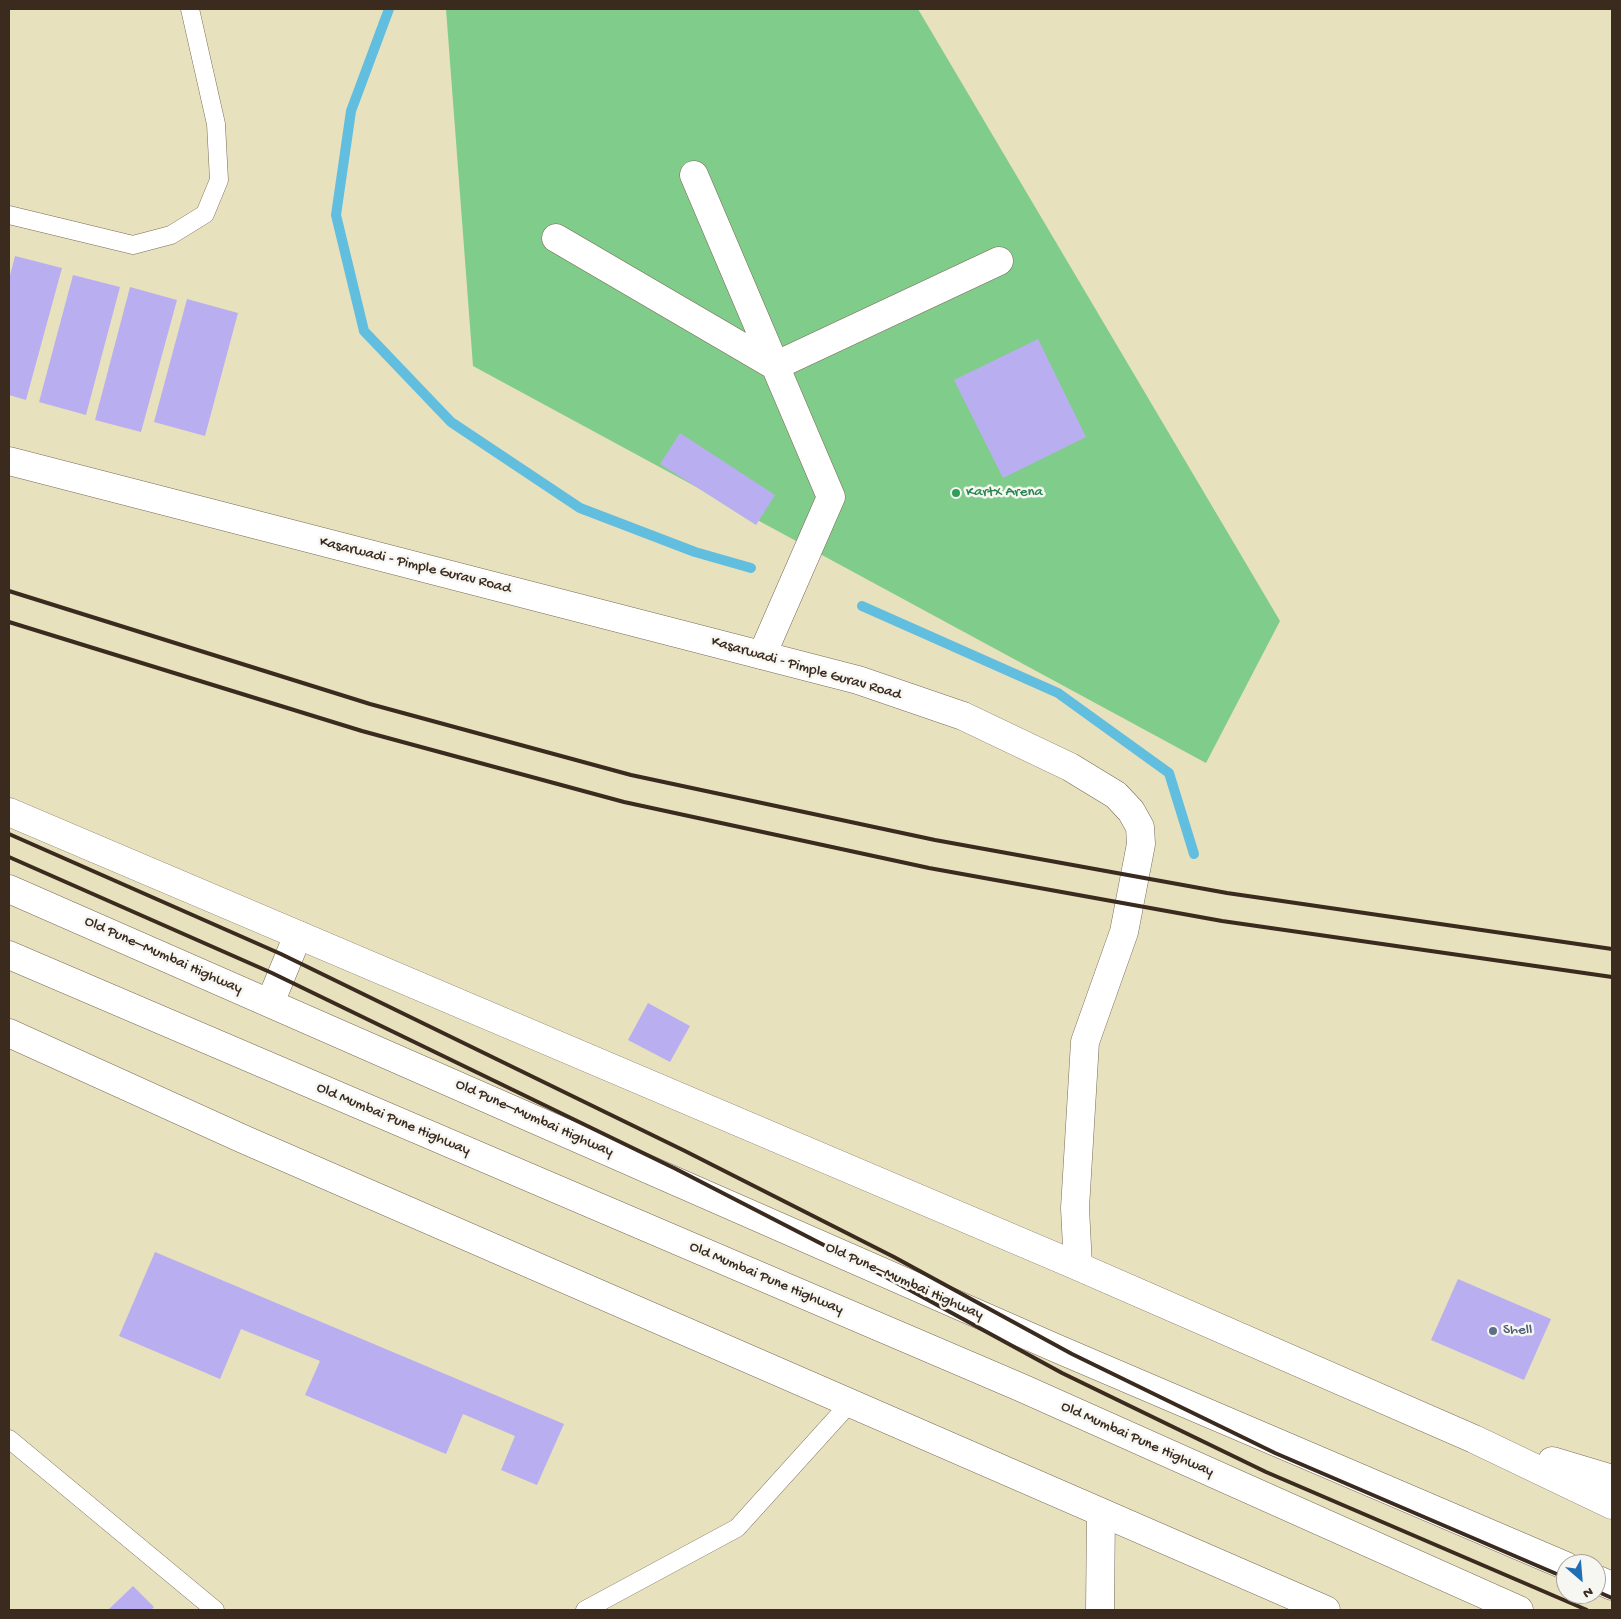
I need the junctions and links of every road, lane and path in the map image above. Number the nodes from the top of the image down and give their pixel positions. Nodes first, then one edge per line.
1 (190, 9) edge
2 (694, 174) dead end
3 (9, 215) edge
4 (556, 238) dead end
5 (999, 261) dead end
6 (775, 366) junction
7 (9, 461) edge
8 (762, 655) junction
9 (9, 812) edge
10 (9, 889) edge
11 (298, 935) junction
12 (9, 955) edge
13 (270, 1003) junction
14 (9, 1033) edge
15 (1078, 1266) junction
16 (850, 1403) junction
17 (9, 1439) edge
18 (1474, 1439) junction
19 (1612, 1479) edge
20 (1612, 1505) edge
21 (1101, 1512) junction
22 (1556, 1562) edge
23 (215, 1610) edge
24 (586, 1610) edge
25 (1100, 1610) edge
26 (1326, 1610) edge
27 (1519, 1610) edge

1 - 3 lane
2 - 6 main road
4 - 6 main road
5 - 6 main road
6 - 8 main road
7 - 8 main road, Kasarwadi - Pimple Gurav Road
8 - 15 main road, Kasarwadi - Pimple Gurav Road
9 - 11 main road
10 - 13 main road, Old Pune–Mumbai Highway
11 - 13 main road
11 - 15 main road
12 - 27 main road, Old Mumbai Pune Highway
13 - 22 main road, Old Pune–Mumbai Highway
14 - 16 main road
15 - 18 main road
16 - 21 main road
16 - 24 lane
17 - 23 lane
18 - 19 main road
18 - 20 main road
21 - 25 main road
21 - 26 main road

